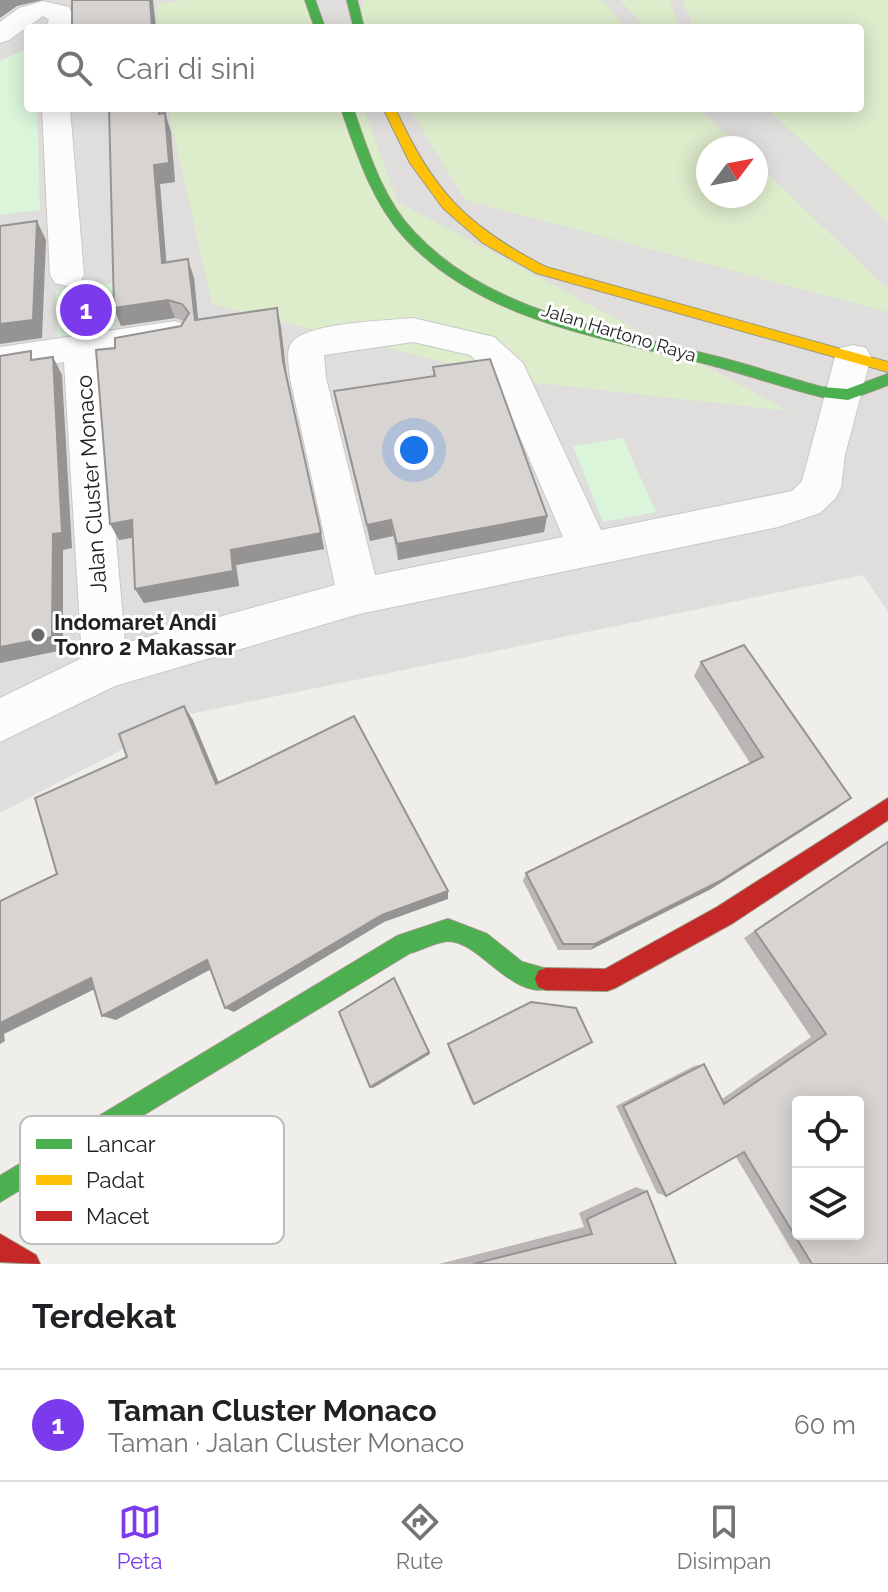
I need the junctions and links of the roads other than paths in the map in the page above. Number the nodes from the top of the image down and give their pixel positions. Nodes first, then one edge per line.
1 (310, 0) edge
2 (352, 0) edge
3 (60, 24) edge
4 (319, 24) edge
5 (358, 24) edge
6 (0, 35) edge
7 (24, 38) edge
8 (56, 112) edge
9 (348, 112) edge
10 (391, 112) edge
11 (67, 275) dead end
12 (175, 333) edge
13 (81, 346) junction
14 (0, 360) edge
15 (871, 362) edge
16 (888, 379) edge
17 (844, 396) junction
18 (589, 549) junction
19 (359, 596) junction
20 (105, 669) junction
21 (0, 721) edge
22 (888, 808) edge
23 (122, 1116) edge
24 (20, 1178) edge
25 (0, 1190) edge
26 (0, 1247) edge
27 (27, 1264) edge

1 - 4 street
2 - 5 street
3 - 6 street
6 - 7 street
8 - 11 street
9 - 17 street, Jalan Hartono Raya
10 - 15 street, Jalan Hartono Raya
12 - 13 street, Jalan Cluster Monaco
13 - 14 street, Jalan Cluster Monaco
13 - 20 street, Jalan Cluster Monaco
15 - 17 street
16 - 17 street
17 - 18 street
18 - 19 street
18 - 19 street
19 - 20 street
20 - 21 street
22 - 23 street
24 - 25 street
26 - 27 street

